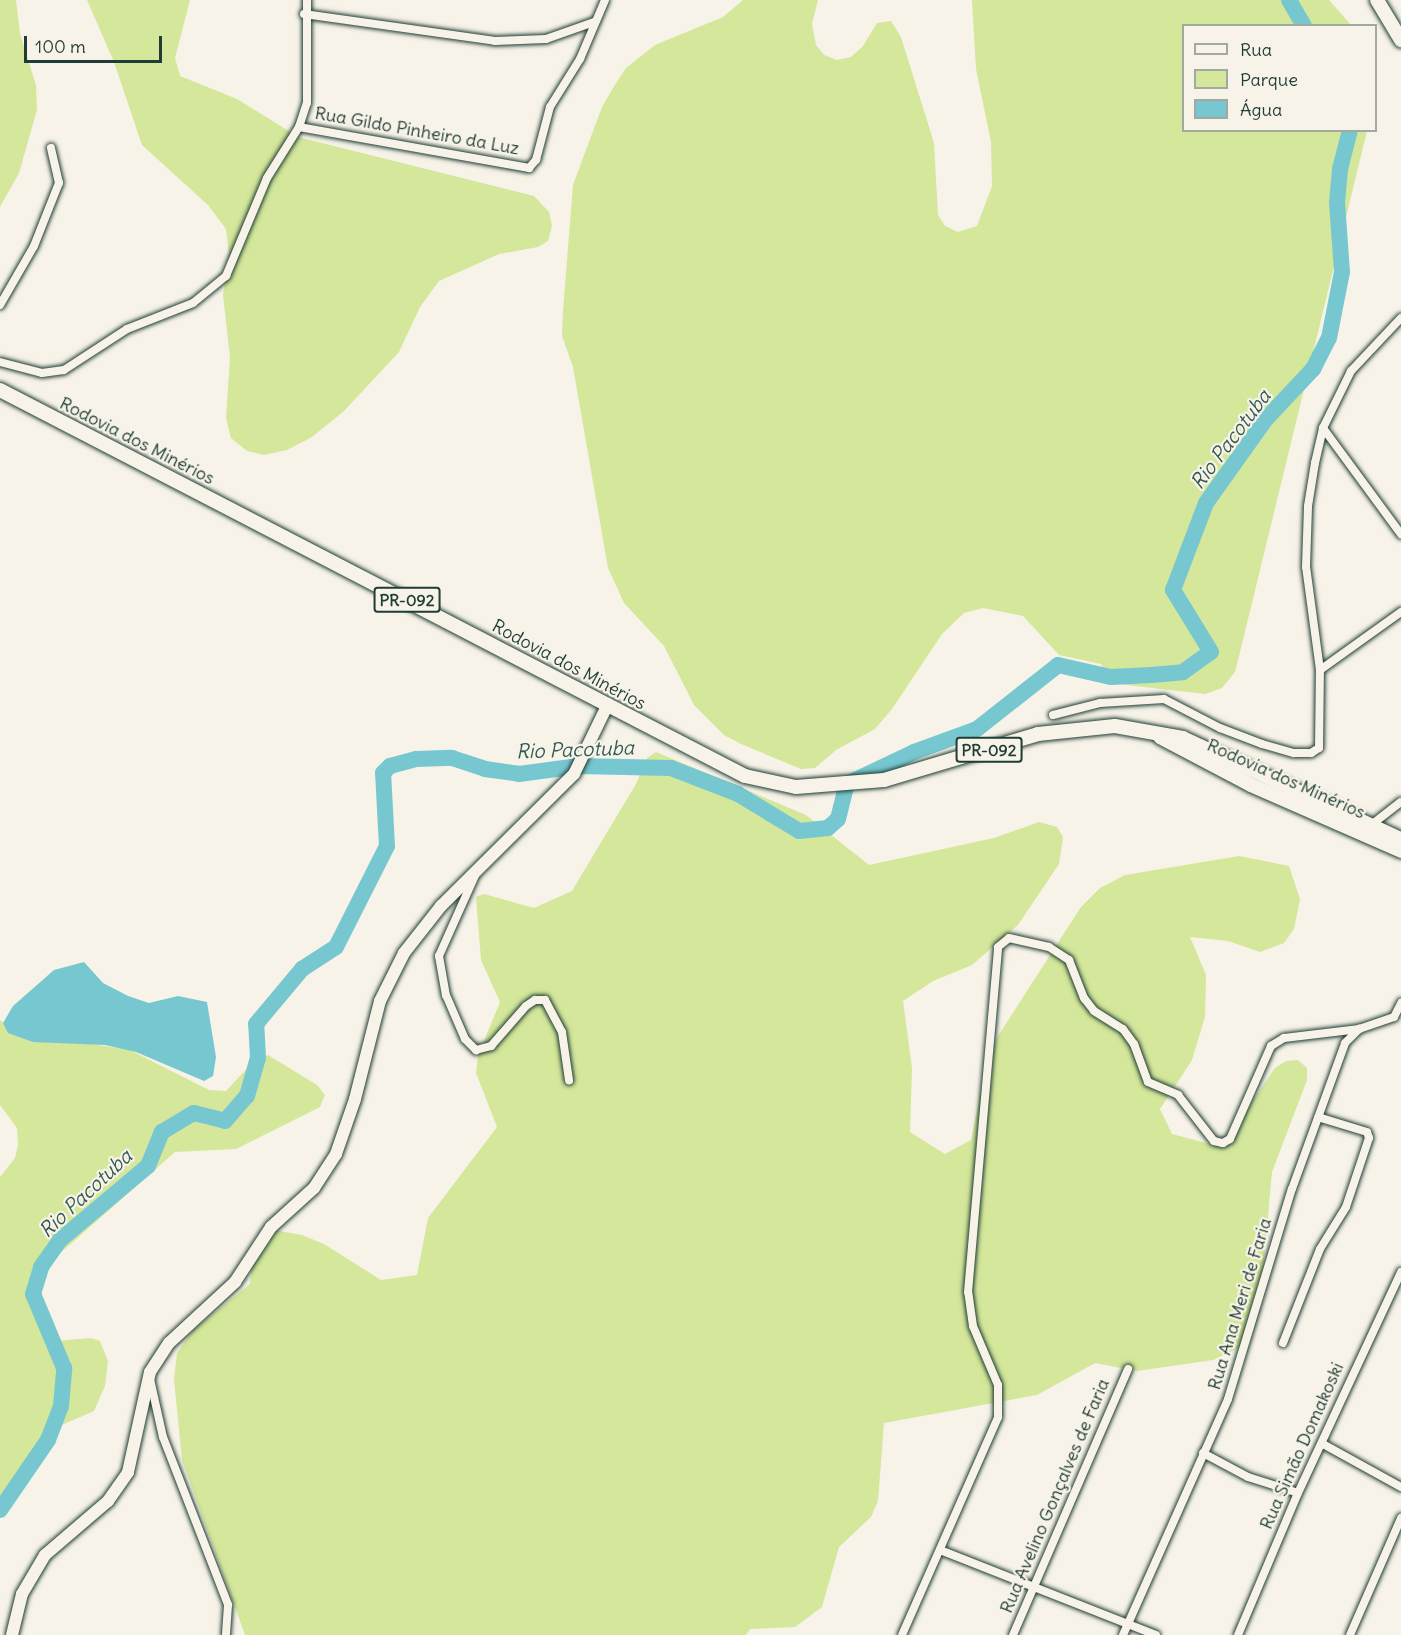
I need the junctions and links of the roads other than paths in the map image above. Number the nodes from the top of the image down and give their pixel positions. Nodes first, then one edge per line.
1 (307, 0) edge
2 (605, 0) edge
3 (1377, 0) edge
4 (304, 14) junction
5 (594, 22) junction
6 (1401, 40) edge
7 (299, 127) junction
8 (51, 148) dead end
9 (0, 306) edge
10 (1401, 318) edge
11 (0, 362) edge
12 (0, 390) edge
13 (1323, 428) junction
14 (1401, 534) edge
15 (1401, 612) edge
16 (1320, 670) junction
17 (608, 704) junction
18 (1053, 715) dead end
19 (1158, 736) junction
20 (1401, 802) edge
21 (1370, 826) junction
22 (1401, 839) edge
23 (1401, 851) edge
24 (477, 870) junction
25 (1401, 1003) edge
26 (1359, 1029) junction
27 (569, 1080) dead end
28 (1318, 1117) junction
29 (1401, 1272) edge
30 (1283, 1343) dead end
31 (1128, 1369) dead end
32 (150, 1372) junction
33 (1323, 1444) junction
34 (1203, 1453) junction
35 (1401, 1487) edge
36 (1298, 1493) junction
37 (1401, 1518) edge
38 (940, 1550) junction
39 (1035, 1584) junction
40 (1129, 1623) junction
41 (12, 1635) edge
42 (226, 1635) edge
43 (902, 1635) edge
44 (1013, 1635) edge
45 (1123, 1635) edge
46 (1156, 1635) edge
47 (1238, 1635) edge
48 (1350, 1635) edge

1 - 4 street
2 - 5 street
3 - 6 main road
4 - 5 street
4 - 7 street
5 - 7 street, Rua Gildo Pinheiro da Luz
7 - 11 street
8 - 9 street
10 - 13 street
12 - 17 main road, Rodovia dos Minérios / PR-092
13 - 14 street
13 - 16 street
15 - 16 street
16 - 18 street
17 - 19 main road, Rodovia dos Minérios / PR-092
17 - 24 street
19 - 21 main road, Rodovia dos Minérios / PR-092
19 - 23 main road, Rodovia dos Minérios / PR-092
20 - 21 street
21 - 22 main road, Rodovia dos Minérios / PR-092
24 - 27 street
24 - 32 street
25 - 26 street
26 - 28 street, Rua Ana Meri de Faria
26 - 38 street
28 - 30 street
28 - 34 street, Rua Ana Meri de Faria
29 - 33 street, Rua Simão Domakoski
31 - 39 street, Rua Avelino Gonçalves de Faria
32 - 41 street
32 - 42 street
33 - 35 street
33 - 36 street, Rua Simão Domakoski
34 - 36 street
34 - 40 street, Rua Ana Meri de Faria
36 - 47 street, Rua Simão Domakoski
37 - 48 street
38 - 39 street
38 - 43 street
39 - 40 street
39 - 44 street, Rua Avelino Gonçalves de Faria
40 - 45 street, Rua Ana Meri de Faria
40 - 46 street

